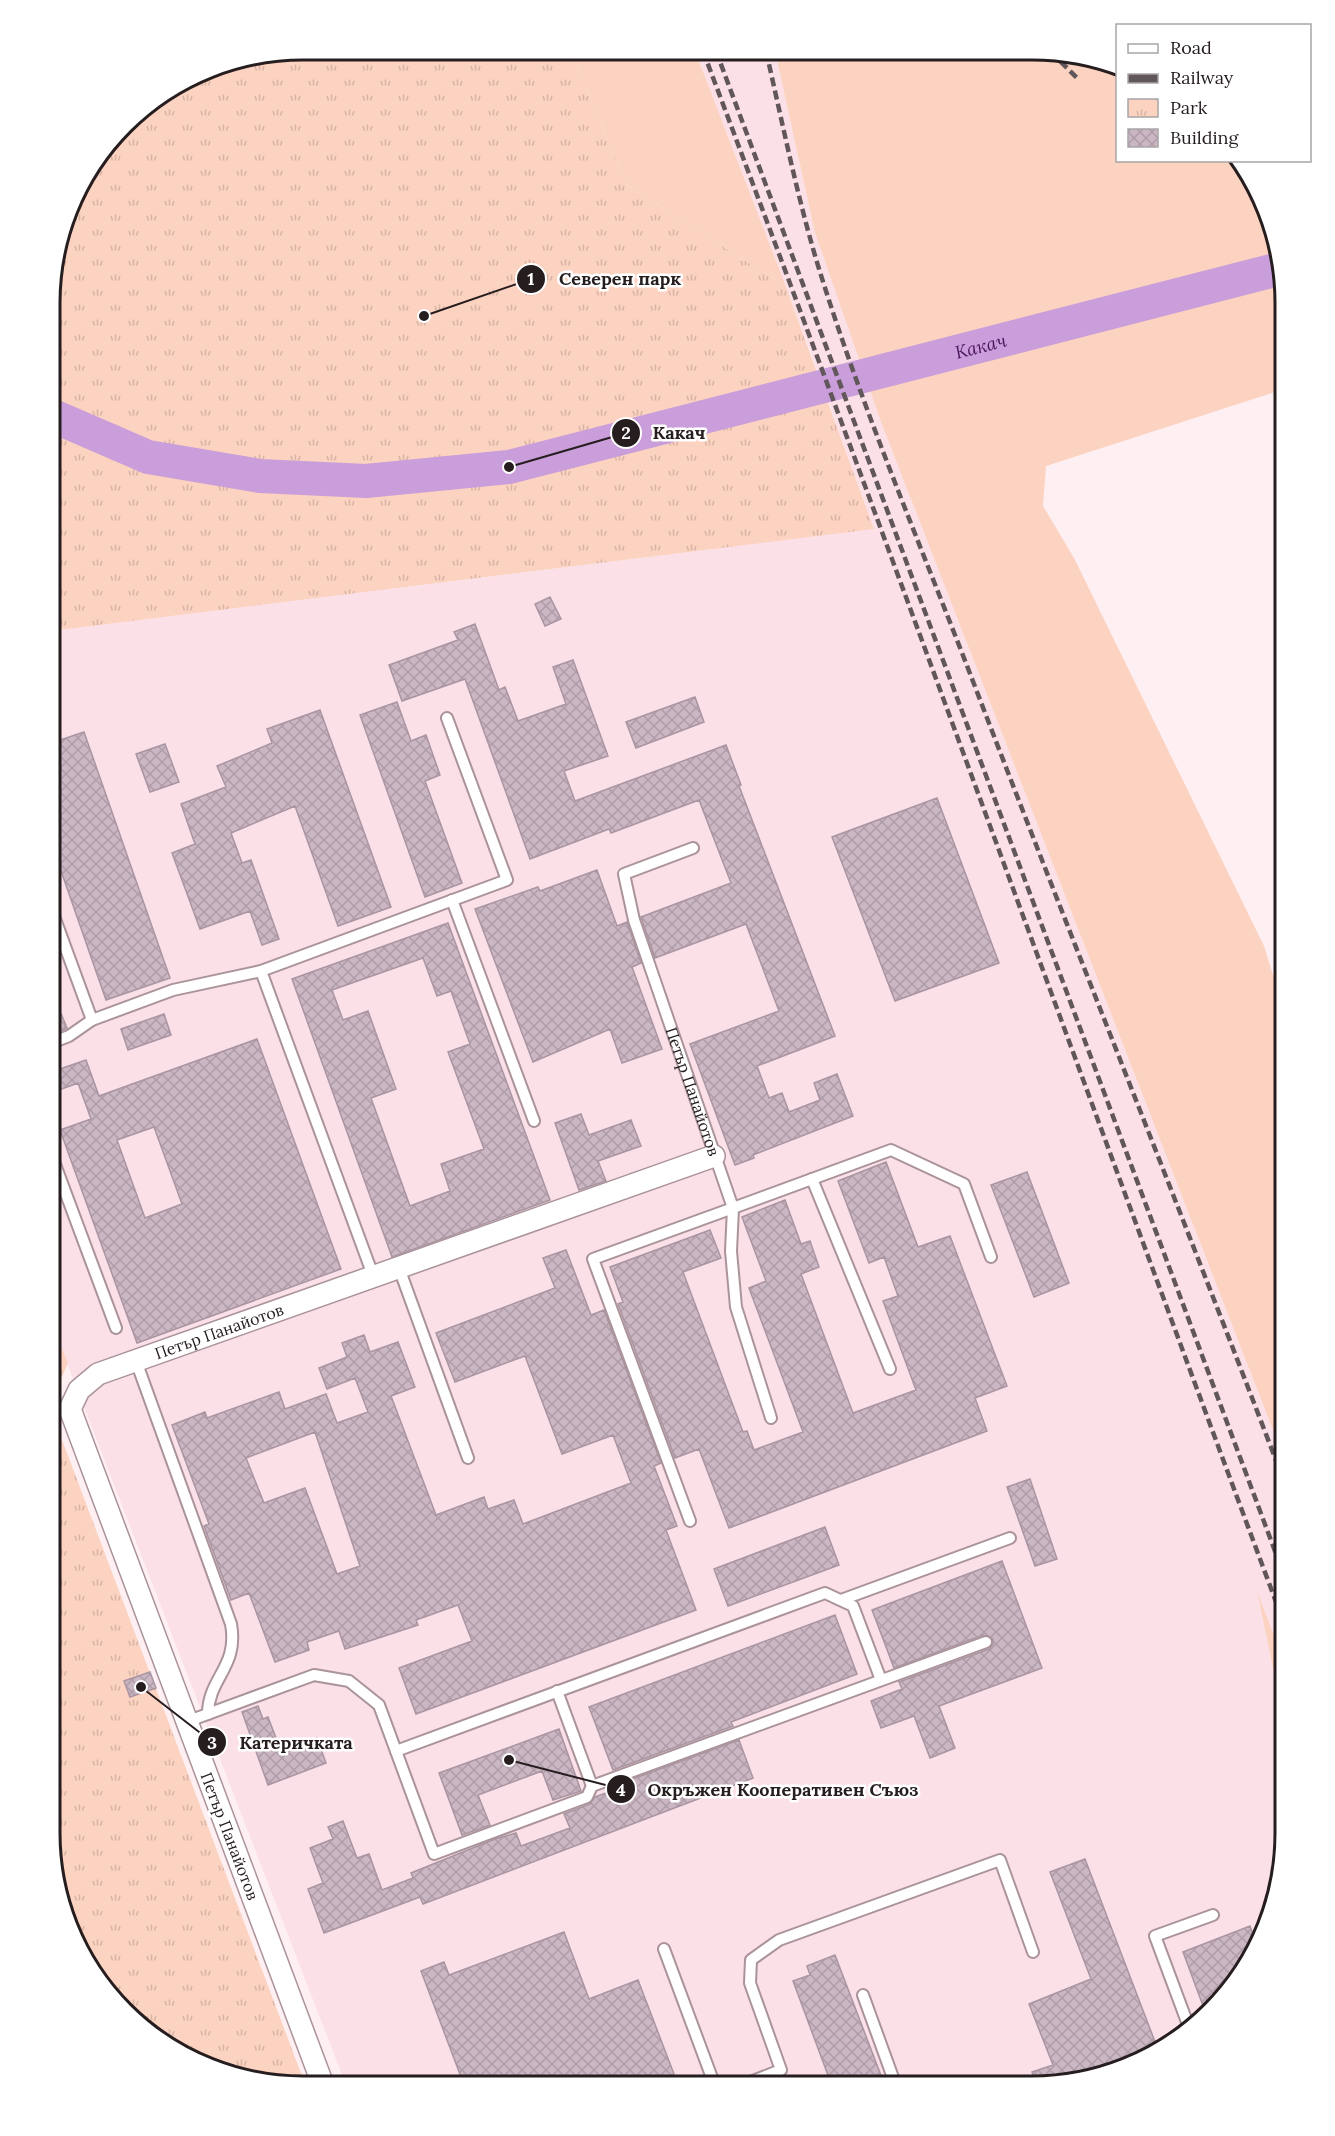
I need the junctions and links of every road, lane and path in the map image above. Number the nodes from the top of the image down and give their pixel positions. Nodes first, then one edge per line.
1 (447, 718) dead end
2 (693, 848) dead end
3 (453, 900) junction
4 (60, 933) edge
5 (261, 971) junction
6 (92, 1020) junction
7 (60, 1040) edge
8 (534, 1121) dead end
9 (714, 1156) junction
10 (60, 1178) edge
11 (812, 1179) junction
12 (733, 1208) junction
13 (991, 1257) dead end
14 (399, 1268) junction
15 (374, 1278) junction
16 (116, 1328) dead end
17 (136, 1361) junction
18 (890, 1369) dead end
19 (771, 1418) dead end
20 (468, 1458) dead end
21 (690, 1521) dead end
22 (1010, 1538) dead end
23 (841, 1600) junction
24 (986, 1642) dead end
25 (881, 1680) junction
26 (557, 1691) junction
27 (208, 1714) junction
28 (186, 1722) junction
29 (396, 1751) junction
30 (592, 1786) junction
31 (1214, 1915) dead end
32 (664, 1949) dead end
33 (1033, 1952) dead end
34 (863, 1995) dead end
35 (1186, 2021) edge
36 (320, 2076) edge
37 (711, 2076) edge
38 (766, 2076) edge
39 (892, 2076) edge

1 - 3 lane
2 - 9 lane, Петър Панайотов
3 - 5 lane
3 - 8 lane
4 - 6 lane
5 - 6 lane
5 - 15 lane
6 - 7 lane
9 - 12 lane
9 - 14 street, Петър Панайотов
10 - 16 lane
11 - 12 lane
11 - 13 lane
11 - 18 lane
12 - 19 lane
12 - 21 lane
14 - 15 street, Петър Панайотов
14 - 20 lane
15 - 17 street, Петър Панайотов
17 - 27 lane
17 - 28 street, Петър Панайотов
22 - 23 lane
23 - 25 lane
23 - 26 lane
24 - 25 lane
25 - 30 lane
26 - 29 lane
26 - 30 lane
27 - 28 lane
27 - 29 lane
28 - 36 street, Петър Панайотов
29 - 30 lane
31 - 35 lane
32 - 37 lane
33 - 38 lane
34 - 39 lane

